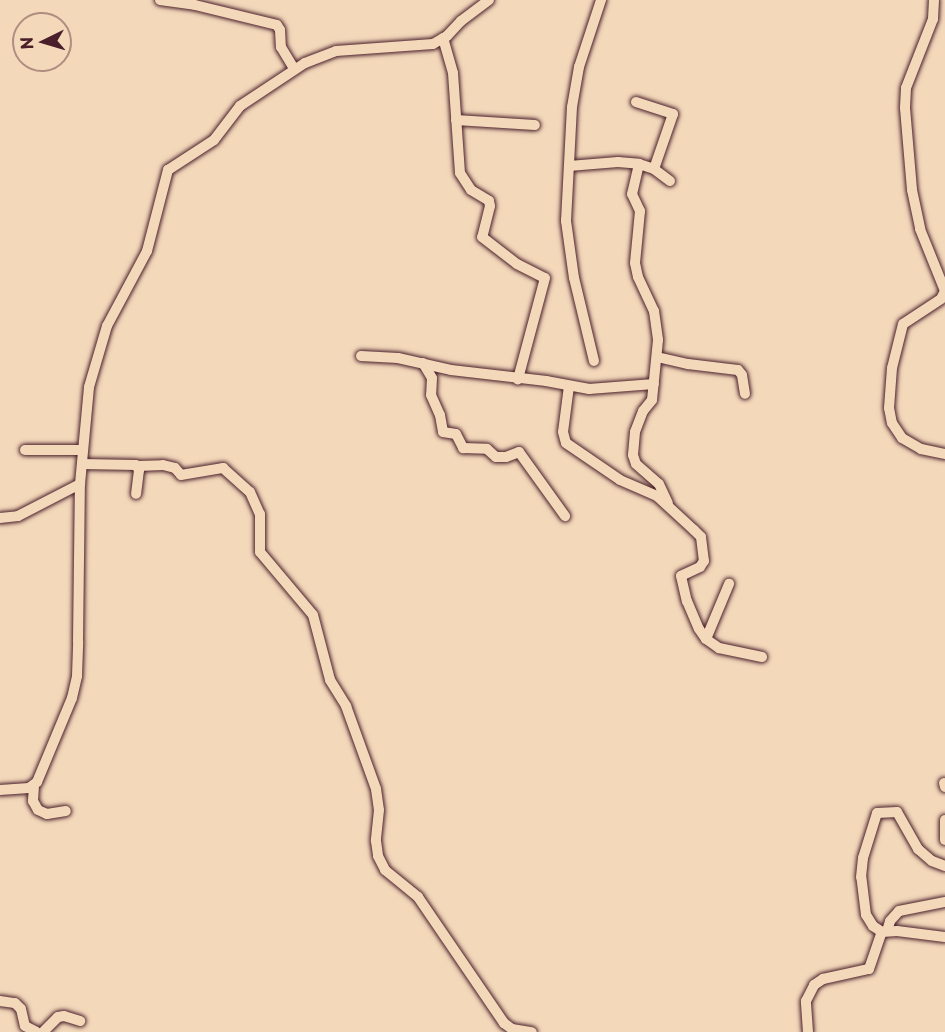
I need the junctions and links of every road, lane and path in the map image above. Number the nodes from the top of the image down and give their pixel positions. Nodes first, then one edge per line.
1 (160, 0) edge
2 (601, 0) edge
3 (934, 0) edge
4 (486, 1) edge
5 (443, 38) junction
6 (294, 69) junction
7 (636, 102) dead end
8 (456, 120) junction
9 (535, 125) dead end
10 (639, 164) junction
11 (569, 166) junction
12 (654, 169) junction
13 (670, 181) dead end
14 (361, 356) dead end
15 (657, 357) junction
16 (594, 361) dead end
17 (423, 363) junction
18 (518, 380) junction
19 (654, 384) junction
20 (569, 386) junction
21 (745, 393) dead end
22 (26, 450) dead end
23 (83, 450) junction
24 (945, 454) edge
25 (82, 464) junction
26 (138, 466) junction
27 (80, 484) junction
28 (136, 494) dead end
29 (671, 508) junction
30 (565, 516) dead end
31 (0, 518) edge
32 (729, 584) dead end
33 (706, 639) junction
34 (762, 657) dead end
35 (34, 786) junction
36 (0, 790) edge
37 (66, 811) dead end
38 (945, 820) edge
39 (945, 840) edge
40 (945, 866) edge
41 (945, 902) edge
42 (885, 932) junction
43 (945, 937) edge
44 (0, 1001) edge
45 (81, 1021) dead end
46 (512, 1031) edge
47 (37, 1032) edge
48 (43, 1032) edge
49 (532, 1032) edge
50 (808, 1032) edge

1 - 6 street
2 - 11 street
3 - 24 street
4 - 5 street
5 - 6 street
5 - 8 street
6 - 23 street
7 - 12 street
8 - 9 street
8 - 18 street
10 - 11 street
10 - 12 street
10 - 15 street
11 - 16 street
12 - 13 street
14 - 17 street
15 - 19 street
15 - 21 street
17 - 18 street
17 - 30 street
18 - 20 street
19 - 20 street
19 - 29 street
20 - 29 street
22 - 23 street
23 - 25 street
25 - 26 street
25 - 27 street
26 - 28 street
26 - 46 street
27 - 31 street
27 - 35 street
29 - 33 street
32 - 33 street
33 - 34 street
35 - 36 street
35 - 37 street
38 - 39 street
40 - 42 street
41 - 42 street
42 - 43 street
42 - 50 street
44 - 47 street
45 - 48 street
46 - 49 street

